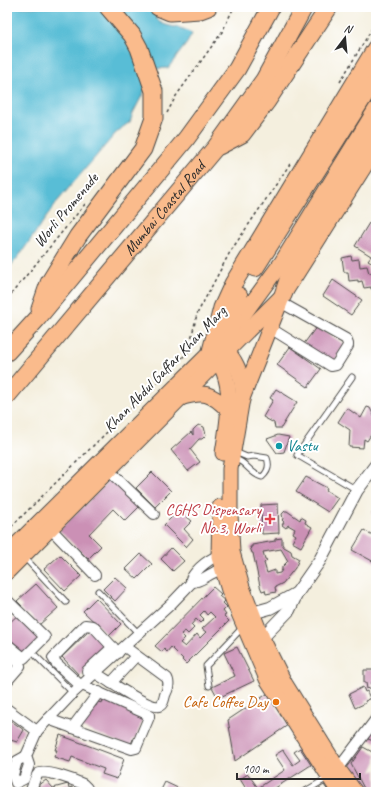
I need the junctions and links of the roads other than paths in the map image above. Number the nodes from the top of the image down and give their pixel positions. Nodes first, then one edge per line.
1 (108, 7) edge
2 (158, 7) edge
3 (272, 7) edge
4 (304, 7) edge
5 (329, 7) edge
6 (204, 8) edge
7 (376, 48) edge
8 (376, 78) edge
9 (376, 109) edge
10 (376, 129) edge
11 (216, 147) junction
12 (376, 148) edge
13 (282, 299) junction
14 (37, 319) junction
15 (270, 328) junction
16 (221, 347) junction
17 (7, 352) edge
18 (352, 377) dead end
19 (7, 396) edge
20 (243, 396) junction
21 (180, 398) junction
22 (228, 410) junction
23 (232, 455) junction
24 (108, 470) junction
25 (374, 473) edge
26 (357, 490) junction
27 (225, 495) junction
28 (154, 514) dead end
29 (50, 528) junction
30 (7, 554) edge
31 (22, 556) junction
32 (228, 561) junction
33 (7, 572) edge
34 (94, 575) dead end
35 (192, 582) junction
36 (98, 591) dead end
37 (297, 592) junction
38 (7, 600) edge
39 (66, 602) dead end
40 (15, 607) junction
41 (7, 615) edge
42 (246, 619) junction
43 (139, 634) junction
44 (257, 640) junction
45 (7, 644) edge
46 (118, 649) junction
47 (7, 651) edge
48 (36, 656) dead end
49 (136, 656) junction
50 (95, 673) junction
51 (7, 680) edge
52 (111, 683) junction
53 (78, 686) junction
54 (209, 686) dead end
55 (99, 692) junction
56 (7, 709) edge
57 (48, 719) junction
58 (376, 719) edge
59 (72, 728) junction
60 (37, 731) junction
61 (26, 756) junction
62 (11, 766) edge
63 (334, 773) junction
64 (15, 787) edge
65 (31, 791) edge
66 (86, 792) edge
67 (304, 792) edge
68 (339, 792) edge
69 (355, 792) edge

1 - 14 highway
2 - 6 highway
3 - 14 highway, Mumbai Coastal Road
4 - 11 highway, Mumbai Coastal Road
5 - 11 highway
7 - 16 highway
8 - 16 highway
9 - 16 main road, Khan Abdul Gaffar Khan Marg
10 - 13 highway
11 - 19 highway, Mumbai Coastal Road
12 - 13 main road, Khan Abdul Gaffar Khan Marg
13 - 15 main road
13 - 15 street
13 - 16 main road, Khan Abdul Gaffar Khan Marg
14 - 17 highway, Mumbai Coastal Road
15 - 20 main road
16 - 20 main road
16 - 21 main road, Khan Abdul Gaffar Khan Marg
16 - 22 main road
16 - 30 main road, Khan Abdul Gaffar Khan Marg
18 - 26 lane
20 - 23 main road
21 - 22 main road
21 - 24 main road, Khan Abdul Gaffar Khan Marg
22 - 27 main road
23 - 23 lane
23 - 27 main road
24 - 28 street
24 - 29 main road, Khan Abdul Gaffar Khan Marg
25 - 26 street
26 - 37 street
27 - 32 main road
29 - 31 main road, Khan Abdul Gaffar Khan Marg
29 - 34 street
31 - 33 main road, Khan Abdul Gaffar Khan Marg
31 - 39 lane
32 - 35 street
32 - 35 street
32 - 42 main road
35 - 43 street
36 - 43 lane
37 - 42 street
37 - 44 street
38 - 40 street
40 - 41 street
40 - 45 street
42 - 44 main road
42 - 54 lane
43 - 46 street
44 - 63 main road
46 - 49 street
46 - 50 street
46 - 53 street
46 - 53 street
47 - 51 street
48 - 53 lane
49 - 52 street
49 - 52 street
50 - 52 street
50 - 53 street
53 - 55 street
53 - 57 street
55 - 59 street
55 - 59 street
56 - 60 street
57 - 59 street
57 - 60 street
58 - 63 street
60 - 61 street
61 - 62 street
61 - 64 street
62 - 64 street
63 - 67 lane
63 - 68 main road
63 - 69 main road
64 - 65 street
65 - 66 street

